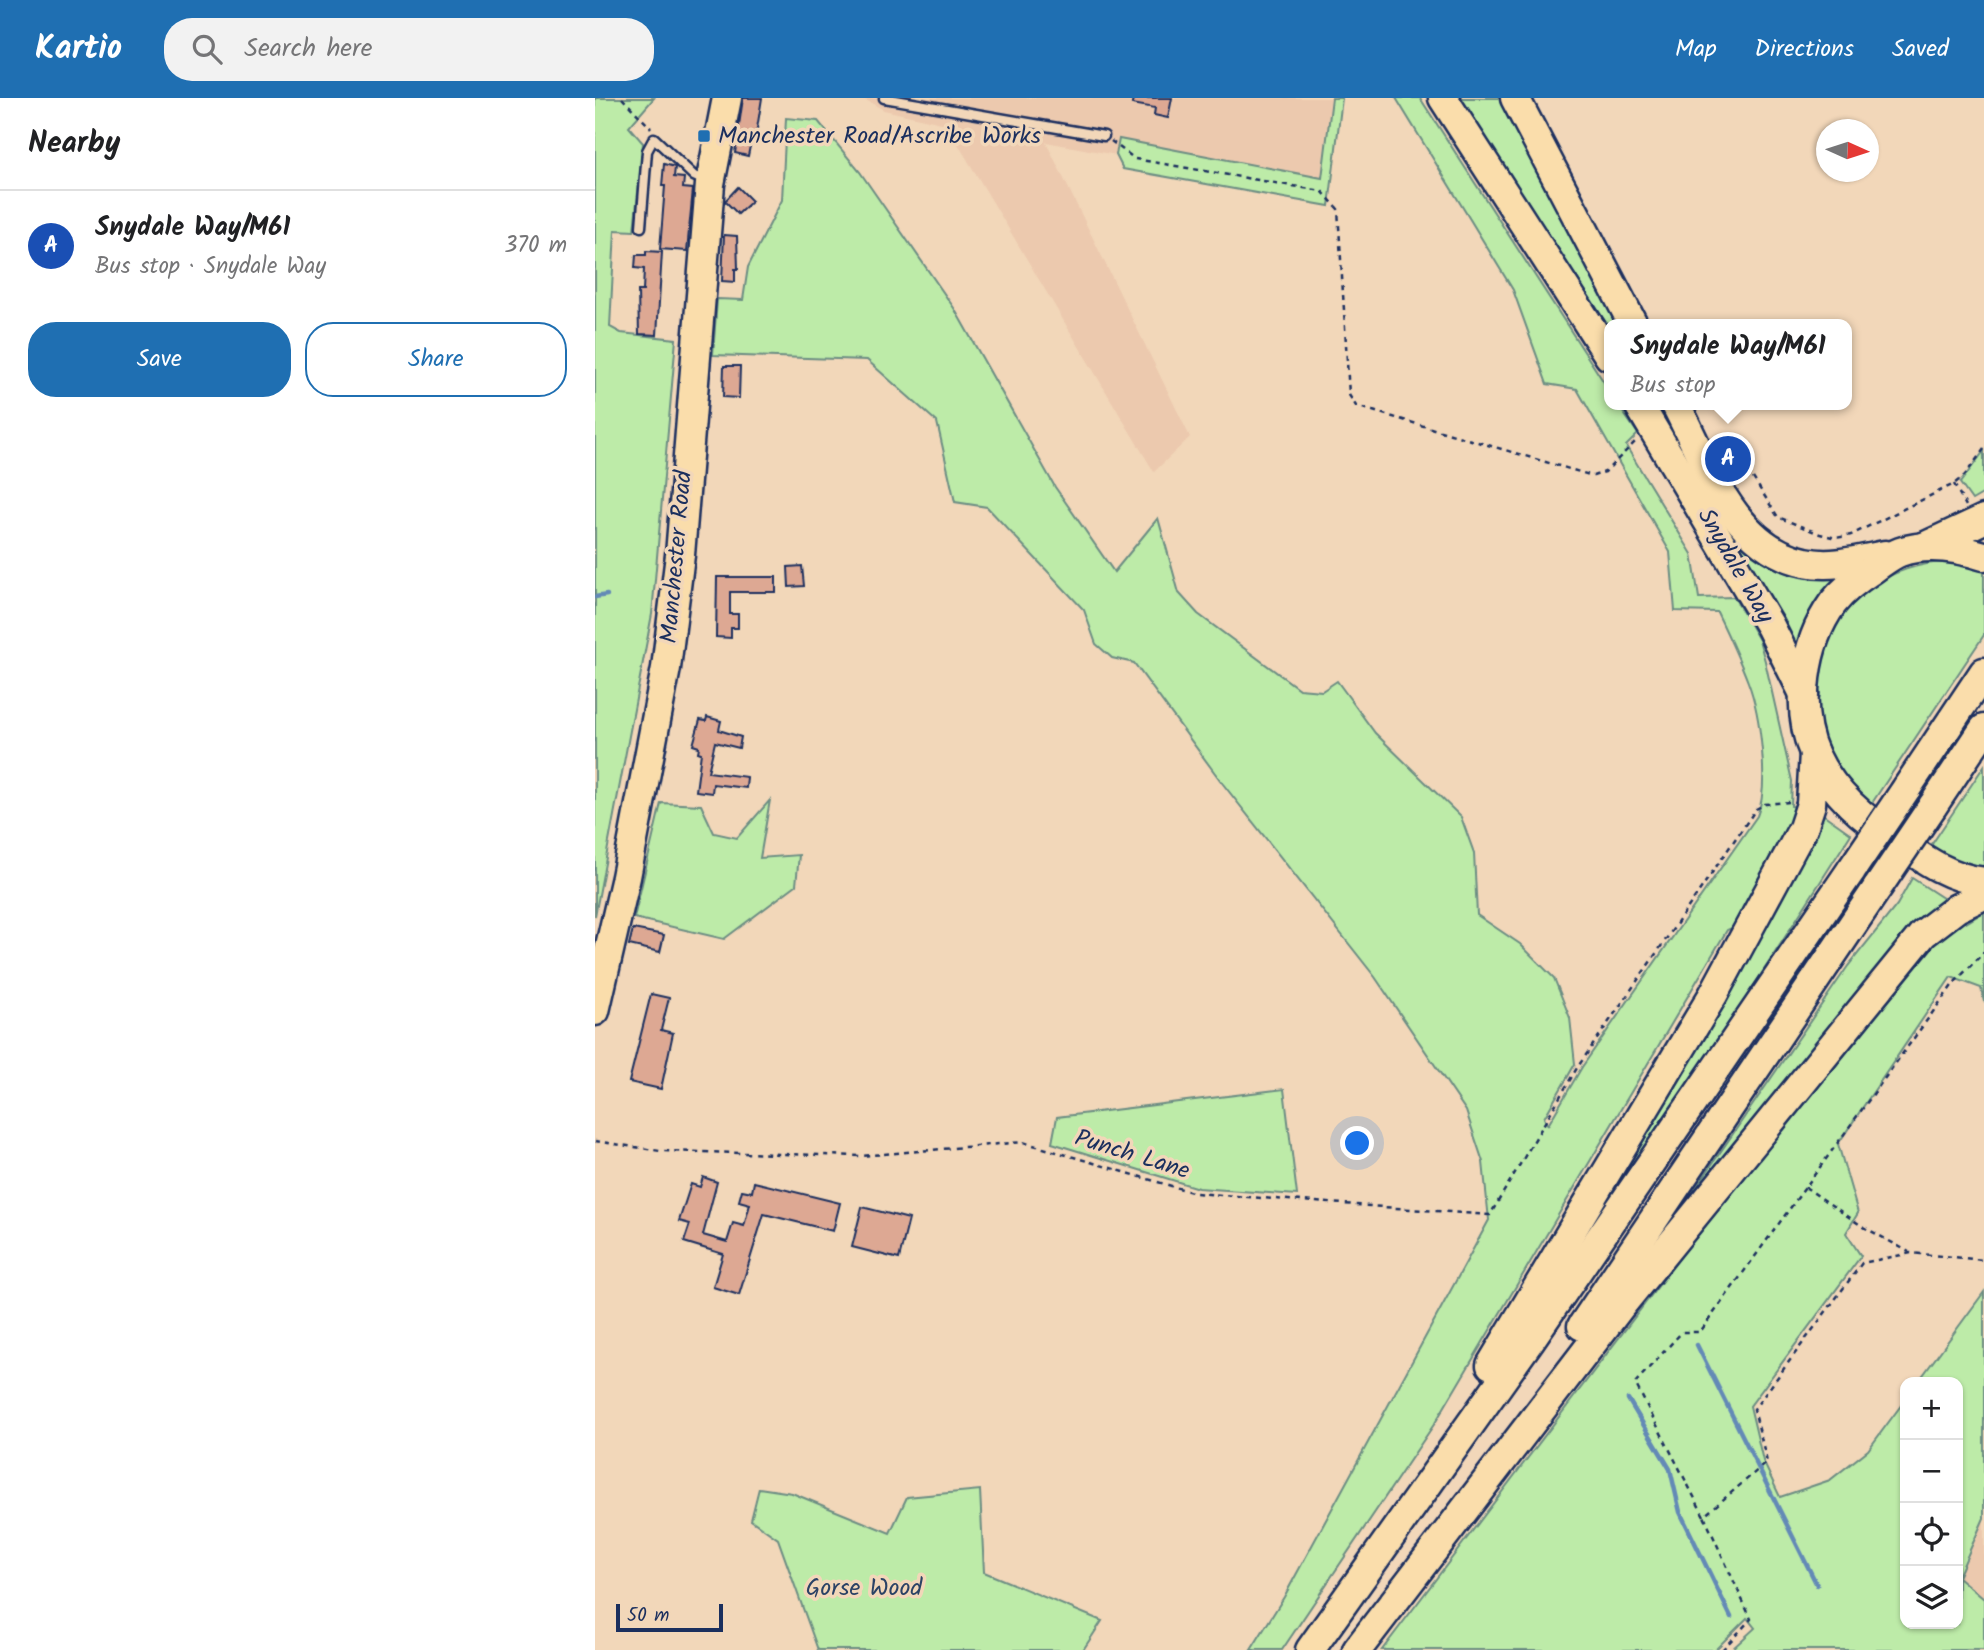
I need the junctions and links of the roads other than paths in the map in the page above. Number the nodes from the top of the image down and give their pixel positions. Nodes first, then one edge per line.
1 (727, 98) edge
2 (884, 98) edge
3 (1443, 98) edge
4 (1515, 98) edge
5 (1104, 136) road end
6 (710, 184) junction
7 (641, 227) dead end
8 (1630, 319) edge
9 (1604, 348) edge
10 (1642, 410) edge
11 (1679, 410) edge
12 (1980, 518) edge
13 (1910, 550) junction
14 (1984, 556) edge
15 (1770, 626) junction
16 (1984, 671) edge
17 (1804, 694) junction
18 (1984, 729) edge
19 (1814, 752) junction
20 (1793, 844) junction
21 (1984, 882) edge
22 (1984, 895) edge
23 (595, 1011) edge
24 (1361, 1576) junction
25 (1310, 1650) edge
26 (1348, 1650) edge
27 (1357, 1650) edge

1 - 6 highway, Manchester Road
2 - 5 lane
3 - 9 highway
4 - 8 highway
6 - 7 lane
6 - 23 highway, Manchester Road
10 - 15 highway, Snydale Way
11 - 13 highway, Snydale Way
12 - 13 highway
13 - 14 highway
13 - 17 highway
15 - 17 highway, Snydale Way
15 - 20 highway
16 - 24 highway, bridge
17 - 19 highway
18 - 26 highway, bridge
19 - 20 highway
19 - 21 highway
20 - 24 highway
22 - 27 highway
24 - 25 highway

